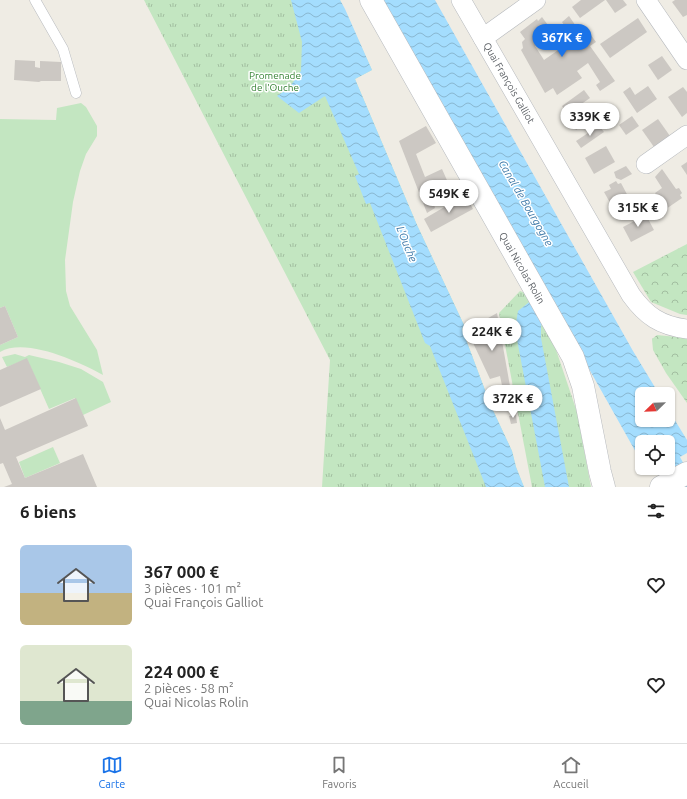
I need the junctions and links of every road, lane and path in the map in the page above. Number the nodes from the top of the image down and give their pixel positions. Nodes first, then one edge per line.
1 (35, 0) edge
2 (371, 0) edge
3 (461, 0) edge
4 (536, 0) edge
5 (646, 0) edge
6 (483, 38) junction
7 (687, 60) edge
8 (76, 93) dead end
9 (687, 135) edge
10 (646, 164) dead end
11 (687, 329) edge
12 (687, 473) edge
13 (604, 487) edge
14 (661, 487) edge

1 - 8 lane
2 - 13 street, Quai Nicolas Rolin
3 - 6 street, Quai François Galliot
4 - 6 street
5 - 7 street
6 - 11 street, Quai François Galliot
9 - 10 street
12 - 14 street

